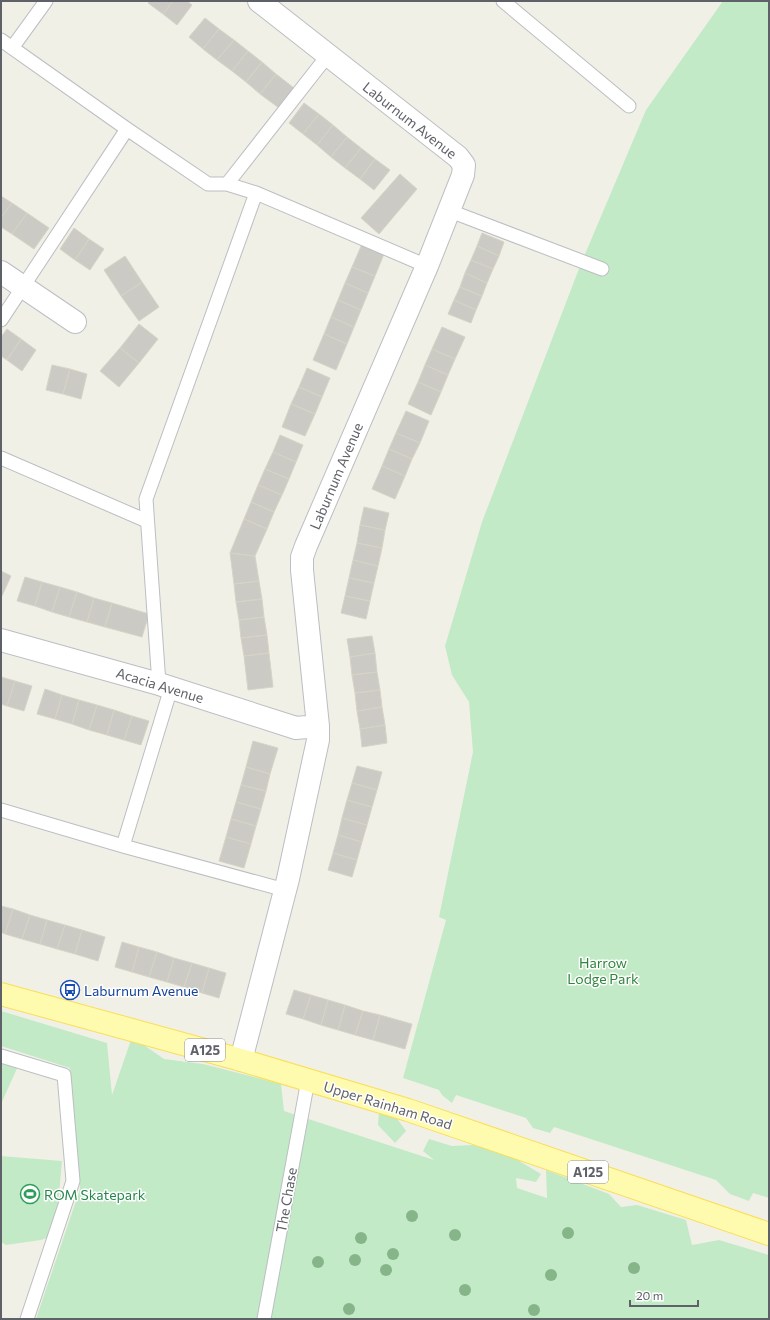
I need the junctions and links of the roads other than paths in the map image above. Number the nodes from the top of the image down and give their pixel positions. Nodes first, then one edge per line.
1 (46, 1) edge
2 (259, 1) edge
3 (503, 1) edge
4 (1, 40) edge
5 (12, 48) junction
6 (328, 55) junction
7 (629, 106) dead end
8 (127, 129) junction
9 (228, 184) junction
10 (256, 193) junction
11 (450, 211) junction
12 (427, 266) junction
13 (602, 269) dead end
14 (1, 272) edge
15 (23, 287) junction
16 (1, 320) edge
17 (75, 322) dead end
18 (1, 458) edge
19 (147, 521) junction
20 (1, 640) edge
21 (165, 686) junction
22 (318, 726) junction
23 (1, 810) edge
24 (123, 846) junction
25 (285, 890) junction
26 (1, 994) edge
27 (1, 1056) edge
28 (241, 1060) junction
29 (308, 1080) junction
30 (769, 1234) edge
31 (27, 1319) edge
32 (264, 1319) edge

1 - 5 lane
2 - 6 street, Laburnum Avenue
3 - 7 lane
4 - 5 lane
5 - 8 lane
6 - 9 lane
6 - 11 street, Laburnum Avenue
8 - 9 lane
8 - 15 lane
9 - 10 lane
10 - 12 lane
10 - 19 lane
11 - 12 street, Laburnum Avenue
11 - 13 lane
12 - 22 street, Laburnum Avenue
14 - 15 street
15 - 16 lane
15 - 17 street
18 - 19 lane
19 - 21 lane
20 - 21 street, Acacia Avenue
21 - 22 street, Acacia Avenue
21 - 24 lane
22 - 25 street, Laburnum Avenue
23 - 24 lane
24 - 25 lane
25 - 28 street, Laburnum Avenue
26 - 28 main road, Upper Rainham Road / A125
27 - 31 lane
28 - 29 main road, Upper Rainham Road / A125
29 - 30 main road, Upper Rainham Road / A125
29 - 32 lane, The Chase

